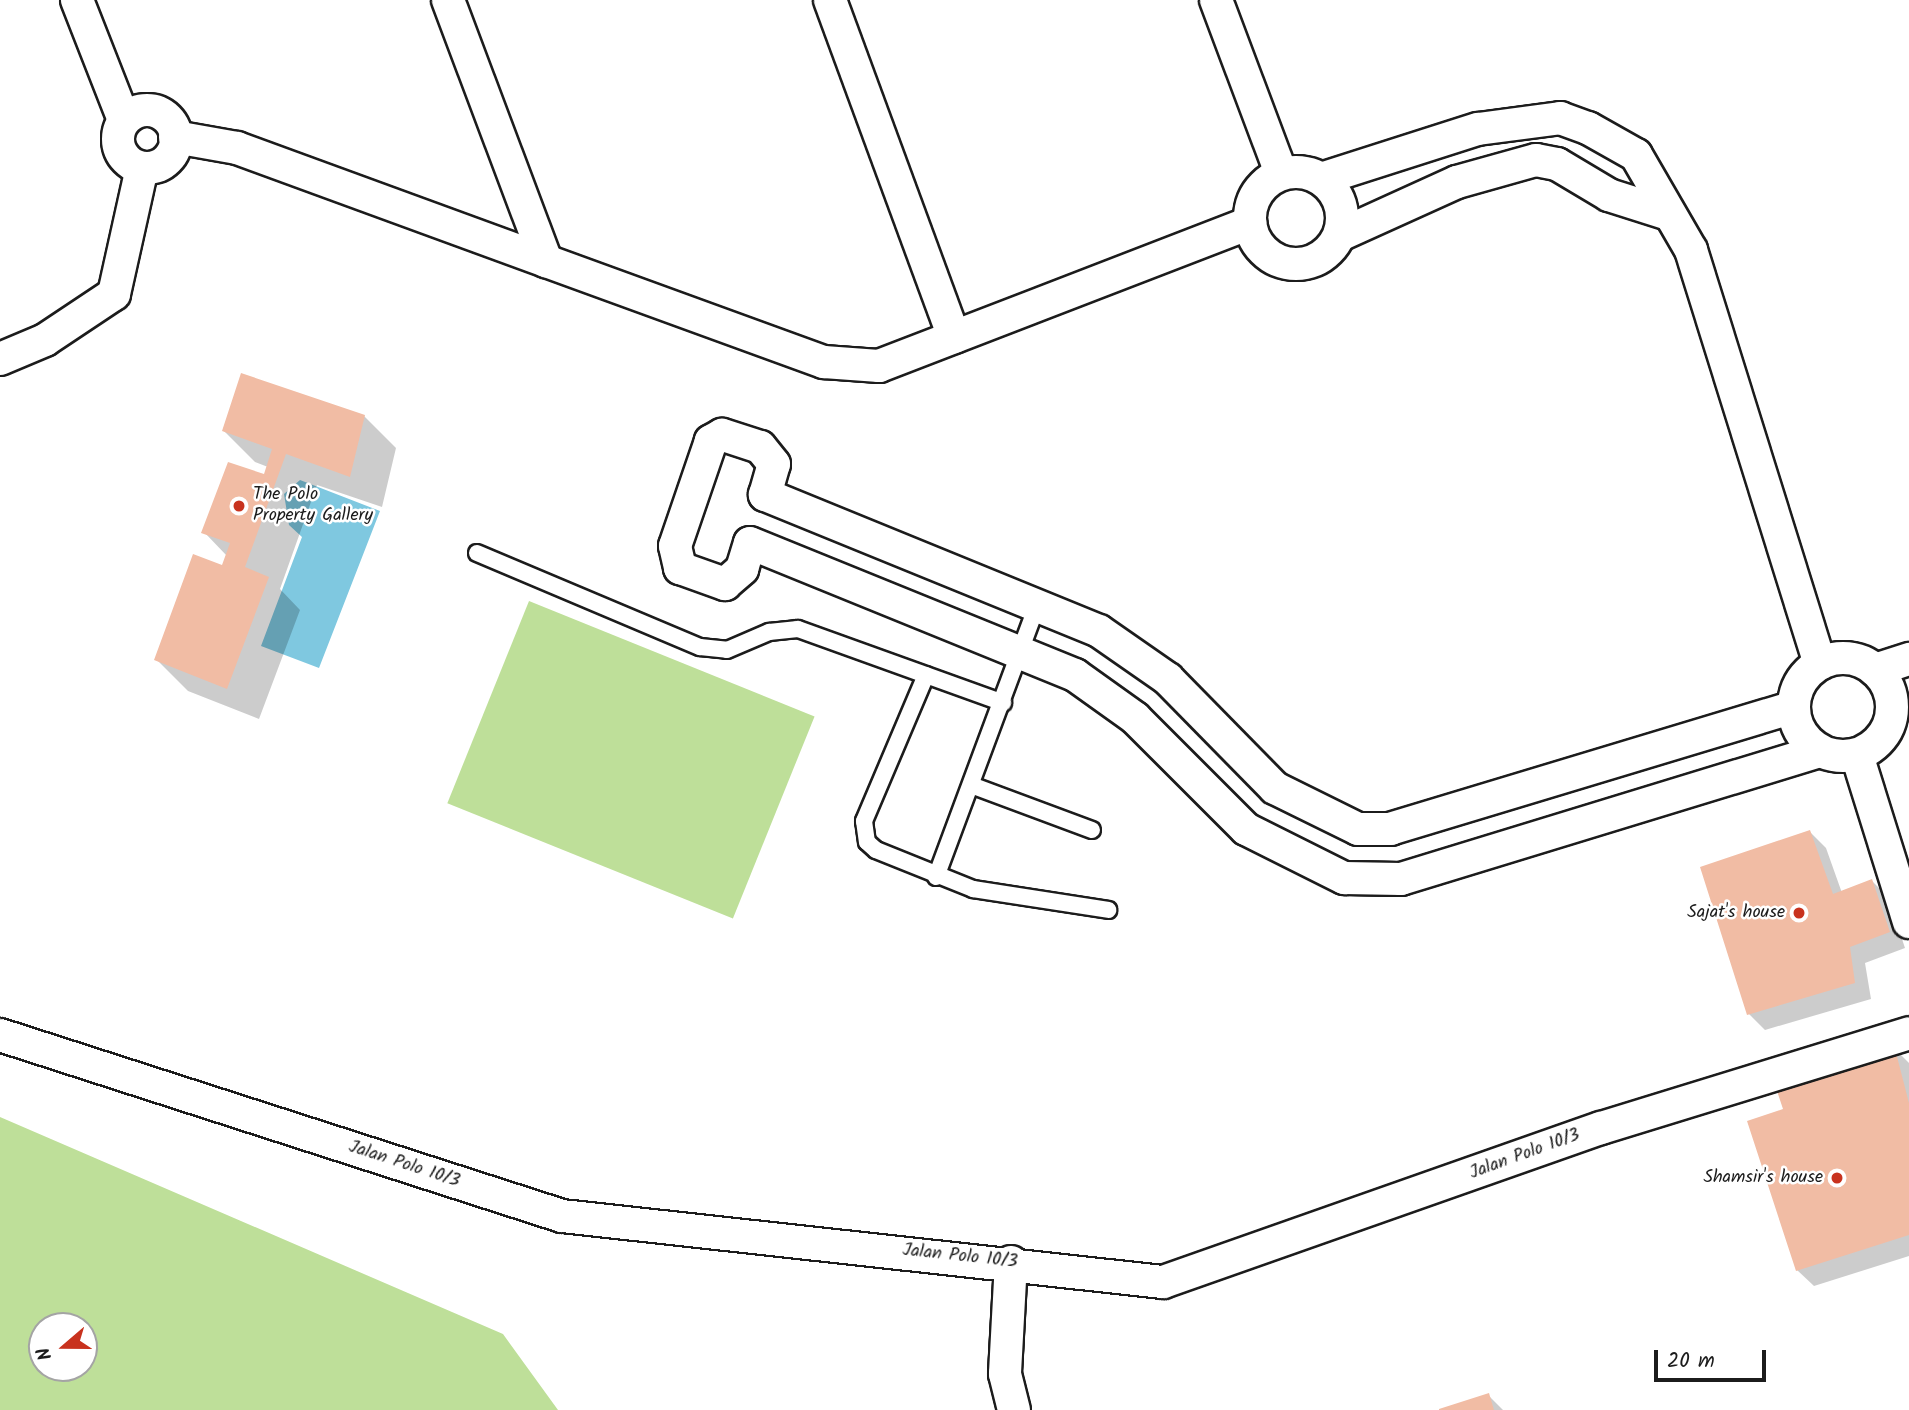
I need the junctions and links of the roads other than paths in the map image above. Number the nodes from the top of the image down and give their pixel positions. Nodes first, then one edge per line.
1 (77, 0) edge
2 (448, 0) edge
3 (830, 0) edge
4 (1216, 0) edge
5 (124, 120) junction
6 (175, 138) junction
7 (142, 168) junction
8 (1281, 173) junction
9 (1321, 179) junction
10 (1669, 214) junction
11 (1250, 223) junction
12 (1340, 235) junction
13 (546, 261) junction
14 (954, 337) junction
15 (0, 359) edge
16 (765, 495) junction
17 (750, 543) junction
18 (477, 554) dead end
19 (1037, 605) junction
20 (1020, 652) junction
21 (1909, 659) edge
22 (1820, 663) junction
23 (1875, 670) junction
24 (926, 675) junction
25 (1003, 703) junction
26 (1794, 707) junction
27 (1901, 713) edge
28 (1820, 751) junction
29 (1857, 755) junction
30 (971, 785) junction
31 (1534, 786) junction
32 (1092, 830) dead end
33 (1551, 833) junction
34 (936, 877) junction
35 (1108, 910) dead end
36 (1909, 922) edge
37 (1909, 1033) edge
38 (0, 1035) edge
39 (1011, 1262) junction
40 (1014, 1410) edge

1 - 5 street
2 - 13 street
3 - 14 street
4 - 8 street
5 - 6 street
5 - 7 street
6 - 7 street
6 - 13 street
7 - 15 street
8 - 9 street
8 - 11 street
9 - 10 street
9 - 12 street
10 - 12 street
10 - 22 street
11 - 12 street
11 - 14 street
13 - 14 street
16 - 17 street
16 - 17 street
16 - 19 street
17 - 20 street
18 - 24 lane
19 - 20 lane
19 - 31 street
20 - 25 lane
20 - 33 street
21 - 23 street
22 - 23 street
22 - 26 street
23 - 27 street
24 - 25 lane
24 - 34 lane
25 - 30 lane
26 - 28 street
26 - 31 street
27 - 29 street
28 - 29 street
28 - 33 street
29 - 36 street
30 - 32 lane
30 - 34 lane
31 - 33 street
34 - 35 lane
37 - 39 street, Jalan Polo 10/3
38 - 39 street, Jalan Polo 10/3
39 - 40 street

